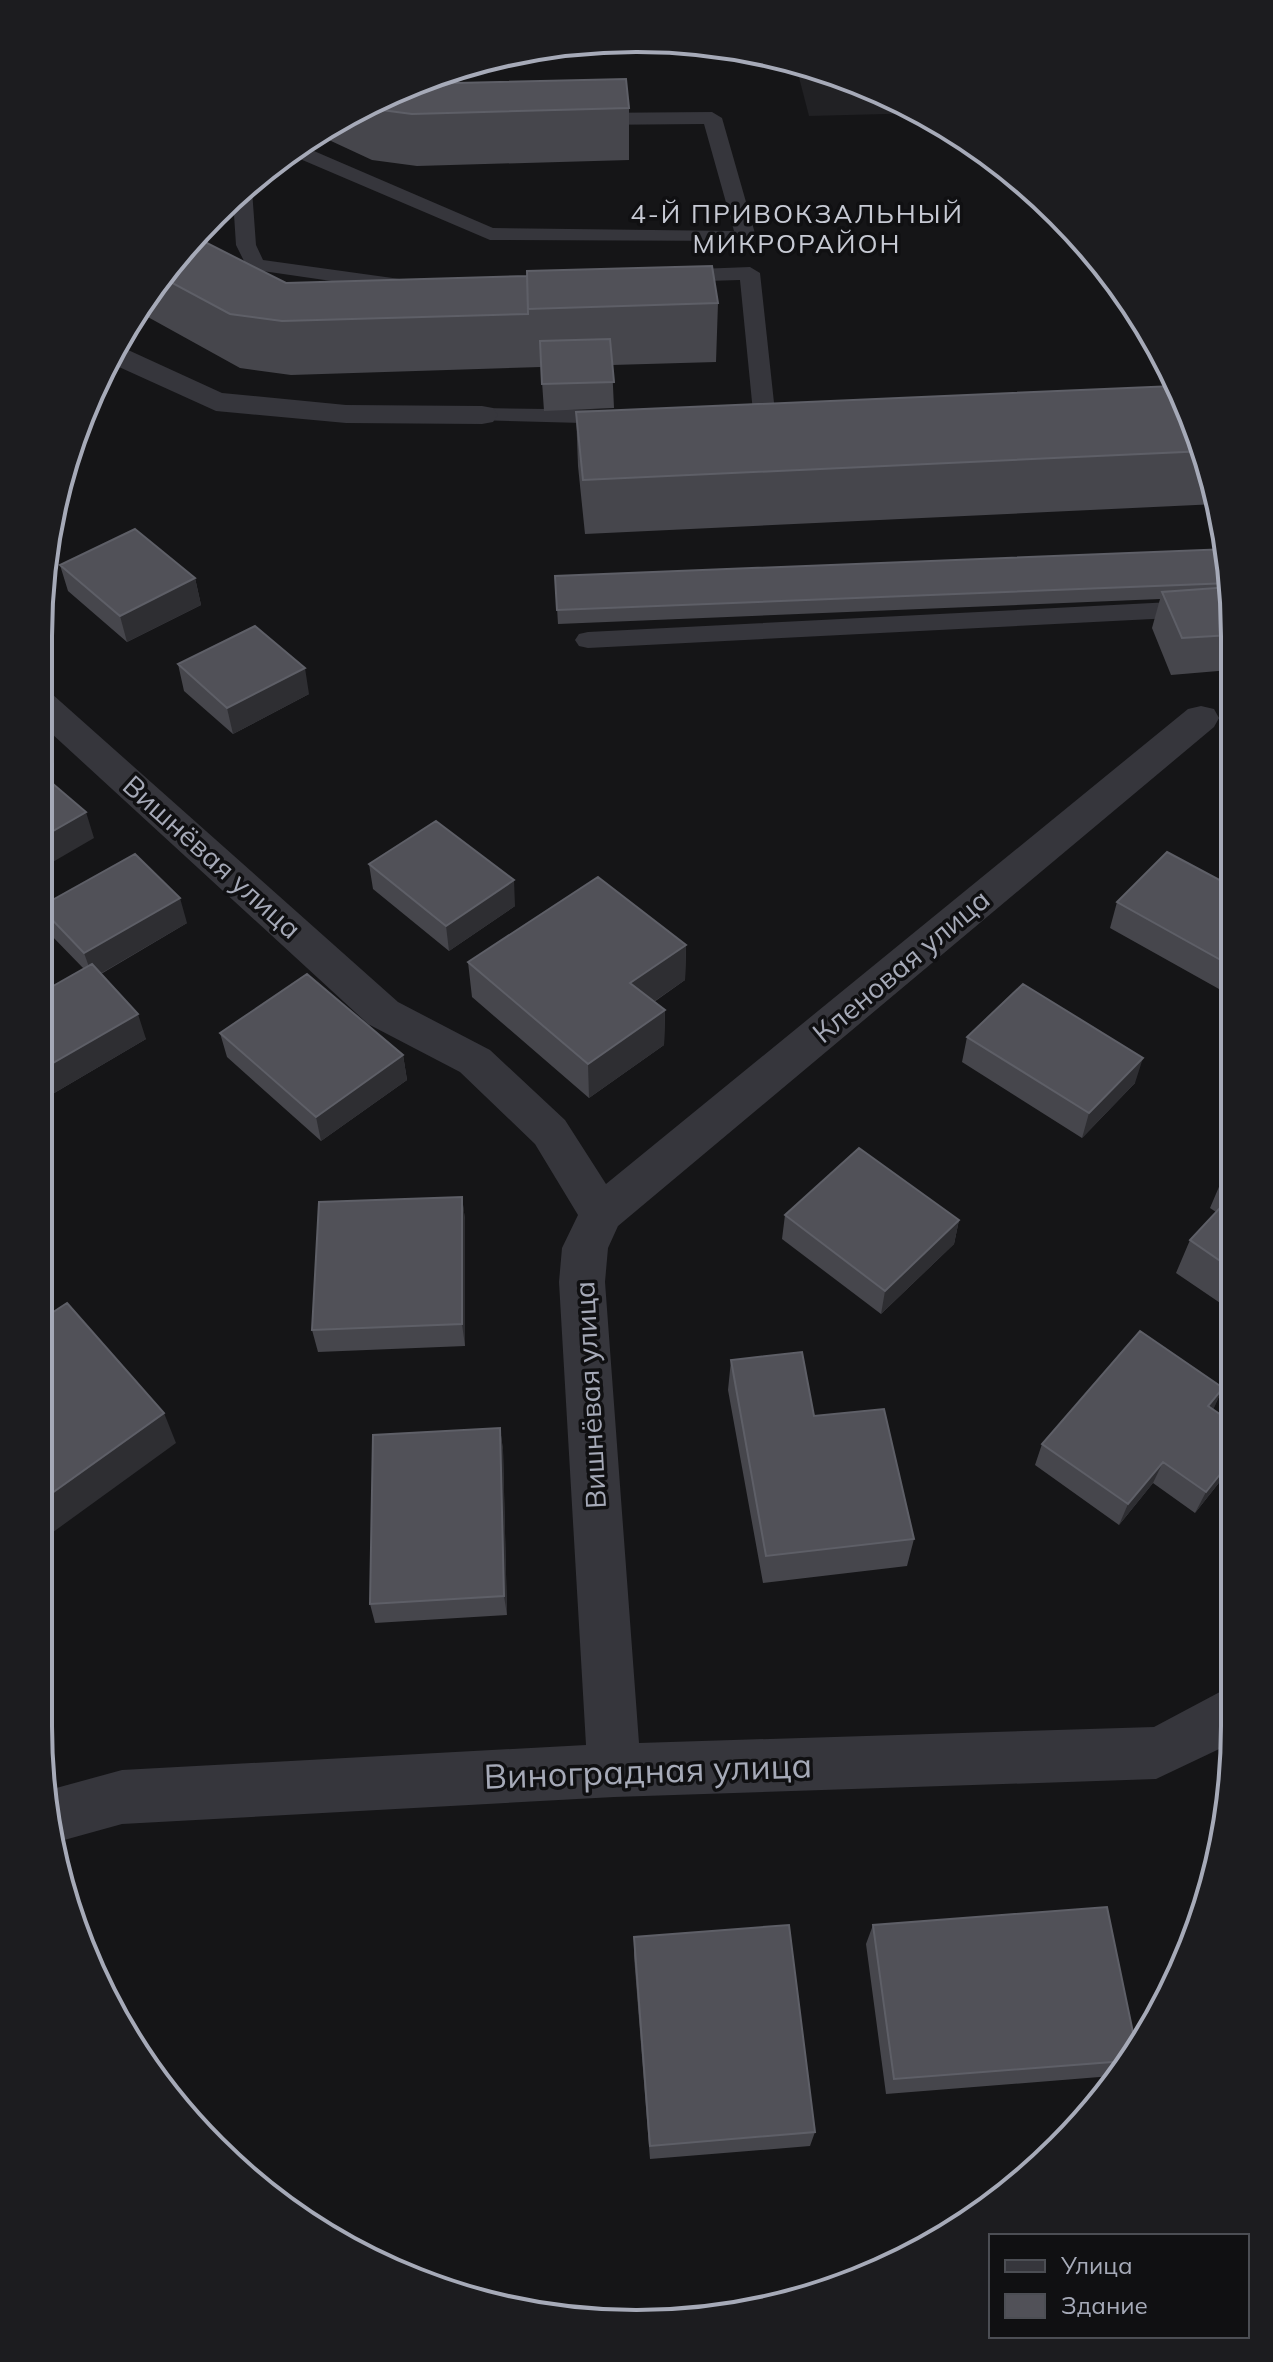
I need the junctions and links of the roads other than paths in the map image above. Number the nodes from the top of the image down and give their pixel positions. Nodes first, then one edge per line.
1 (559, 119) edge
2 (307, 155) edge
3 (243, 204) edge
4 (656, 277) edge
5 (437, 287) edge
6 (123, 357) edge
7 (735, 413) edge
8 (482, 415) joint
9 (649, 417) edge
10 (1220, 608) edge
11 (588, 640) dead end
12 (52, 714) edge
13 (1201, 718) dead end
14 (601, 1214) junction
15 (1221, 1719) edge
16 (614, 1770) junction
17 (59, 1814) edge

1 - 2 lane
3 - 5 lane
4 - 7 lane
6 - 8 street
8 - 9 lane
10 - 11 lane
12 - 14 street, Вишнёвая улица
13 - 14 street, Кленовая улица
14 - 16 street, Вишнёвая улица
15 - 16 street, Виноградная улица
16 - 17 street, Виноградная улица

